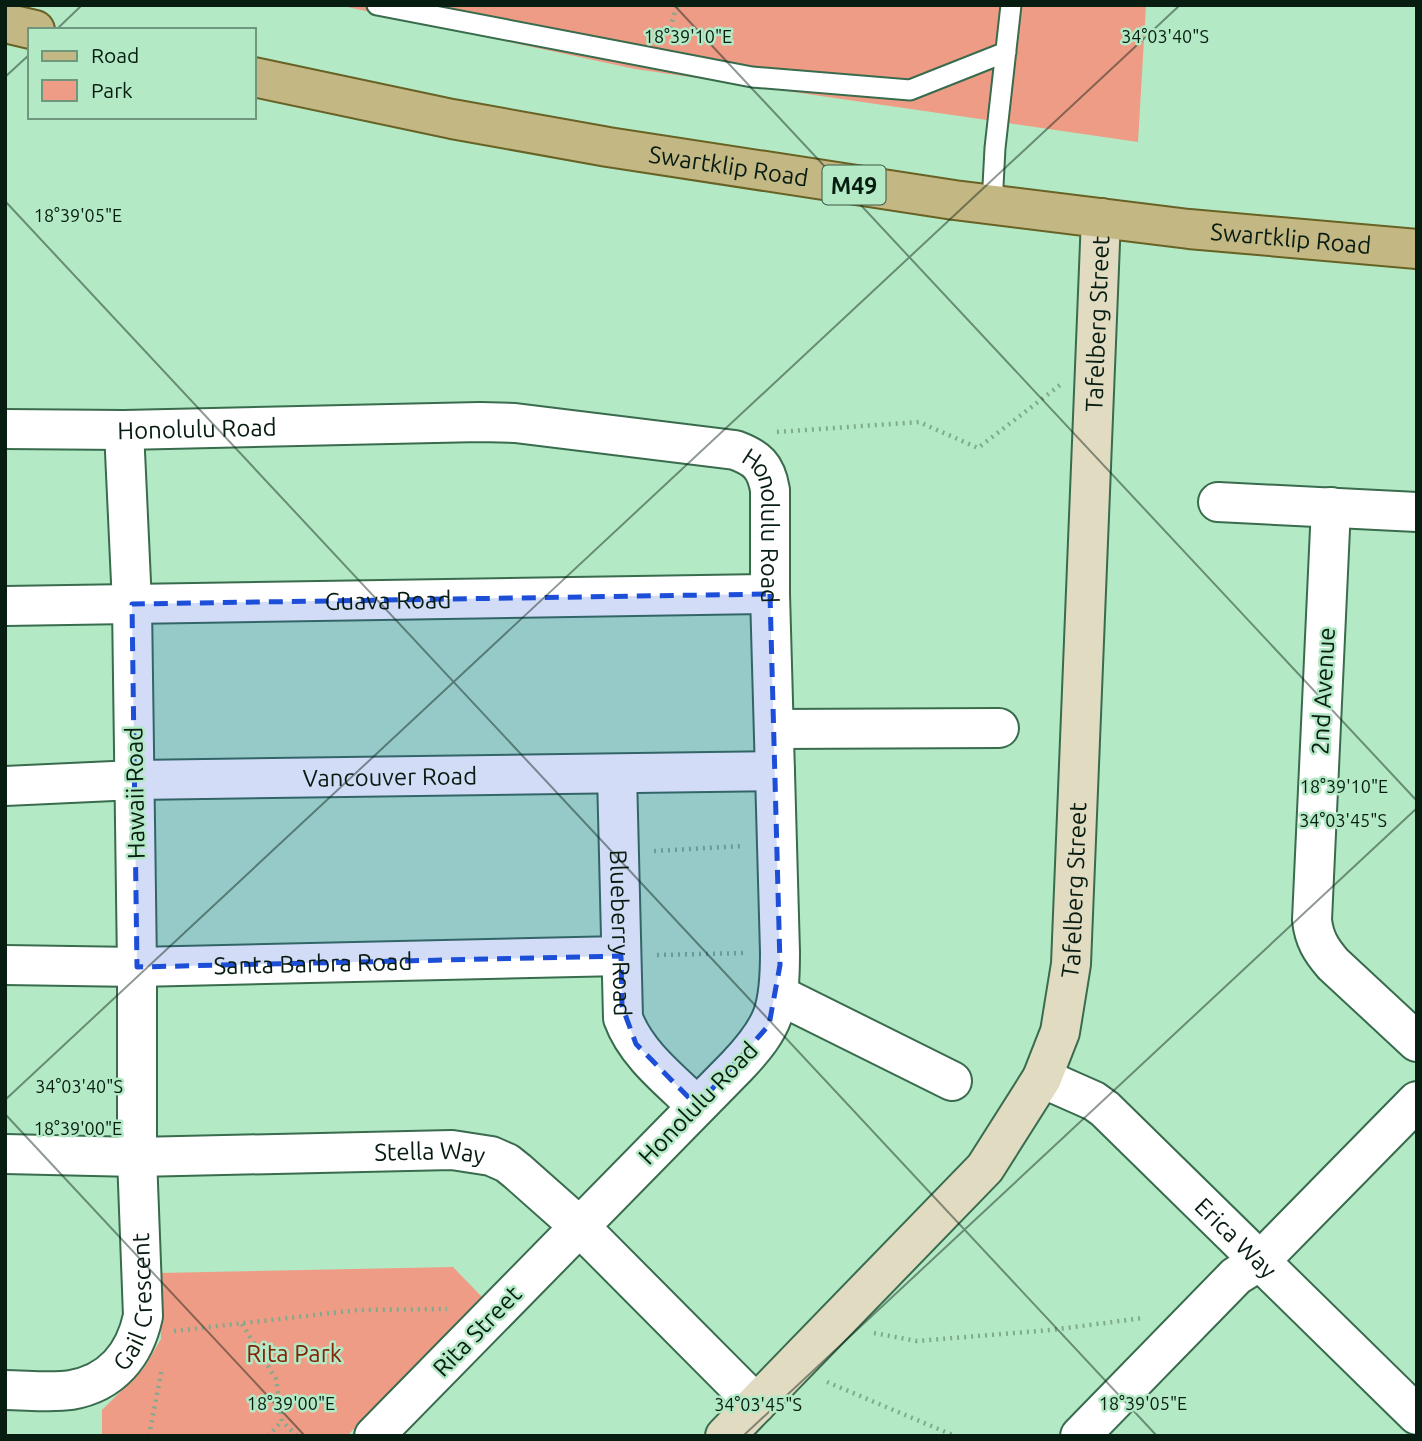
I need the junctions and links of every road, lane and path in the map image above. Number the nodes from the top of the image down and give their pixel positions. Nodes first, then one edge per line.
1 (377, 5) edge
2 (1011, 5) edge
3 (5, 23) edge
4 (28, 28) edge
5 (1006, 52) junction
6 (256, 77) edge
7 (992, 205) junction
8 (1101, 218) junction
9 (1417, 248) edge
10 (1061, 384) dead end
11 (5, 429) edge
12 (124, 430) junction
13 (754, 458) junction
14 (1218, 502) dead end
15 (1331, 507) junction
16 (1417, 512) edge
17 (770, 594) junction
18 (132, 604) junction
19 (5, 606) edge
20 (999, 728) dead end
21 (775, 729) junction
22 (775, 771) junction
23 (617, 774) junction
24 (135, 780) junction
25 (5, 786) edge
26 (777, 844) junction
27 (618, 853) junction
28 (780, 953) junction
29 (621, 956) junction
30 (5, 965) edge
31 (137, 968) junction
32 (779, 995) junction
33 (1417, 1042) edge
34 (1042, 1079) junction
35 (952, 1081) dead end
36 (697, 1106) junction
37 (1410, 1121) edge
38 (5, 1154) edge
39 (137, 1157) junction
40 (579, 1226) junction
41 (1260, 1261) junction
42 (455, 1309) dead end
43 (1152, 1317) dead end
44 (242, 1324) junction
45 (863, 1331) dead end
46 (169, 1332) dead end
47 (164, 1358) dead end
48 (817, 1378) dead end
49 (5, 1390) edge
50 (756, 1404) junction
51 (1417, 1415) edge
52 (282, 1421) junction
53 (1094, 1431) edge
54 (149, 1436) edge
55 (268, 1436) edge
56 (297, 1436) edge
57 (374, 1436) edge
58 (725, 1436) edge
59 (955, 1436) edge

1 - 5 lane
2 - 5 lane
3 - 4 main road
5 - 7 lane
6 - 7 main road, Swartklip Road / M49
7 - 8 main road, Swartklip Road / M49
8 - 9 main road, Swartklip Road / M49
8 - 34 street, Tafelberg Street
10 - 13 path
11 - 12 street, Honolulu Road
12 - 13 street, Honolulu Road
12 - 18 street, Hawaii Road
13 - 17 street, Honolulu Road
14 - 15 street
15 - 16 street
15 - 33 street, 2nd Avenue
17 - 18 street, Guava Road
17 - 21 street, Honolulu Road
18 - 19 street, Guava Road
18 - 24 street, Hawaii Road
20 - 21 street
21 - 22 street, Honolulu Road
22 - 23 street, Vancouver Road
22 - 26 street, Honolulu Road
23 - 24 street, Vancouver Road
23 - 27 street, Blueberry Road
24 - 25 street, Vancouver Road
24 - 31 street, Hawaii Road
26 - 27 path
26 - 28 street, Honolulu Road
27 - 29 street, Blueberry Road
28 - 29 path
28 - 32 street, Honolulu Road
29 - 31 street, Santa Barbra Road
29 - 36 street, Blueberry Road
30 - 31 street, Santa Barbra Road
31 - 39 street, Hawaii Road
32 - 35 street
32 - 36 street, Honolulu Road
34 - 41 street, Erica Way
34 - 50 street, Tafelberg Street
36 - 40 street, Honolulu Road
37 - 41 street
38 - 39 street, Stella Way
39 - 40 street, Stella Way
39 - 49 street, Gail Crescent
40 - 50 street, Stella Way
40 - 57 street, Rita Street
41 - 51 street, Erica Way
41 - 53 street
42 - 44 path
43 - 45 path
44 - 46 path
44 - 52 path
47 - 54 path
48 - 59 path
50 - 58 street, Tafelberg Street
52 - 55 path
52 - 56 path

